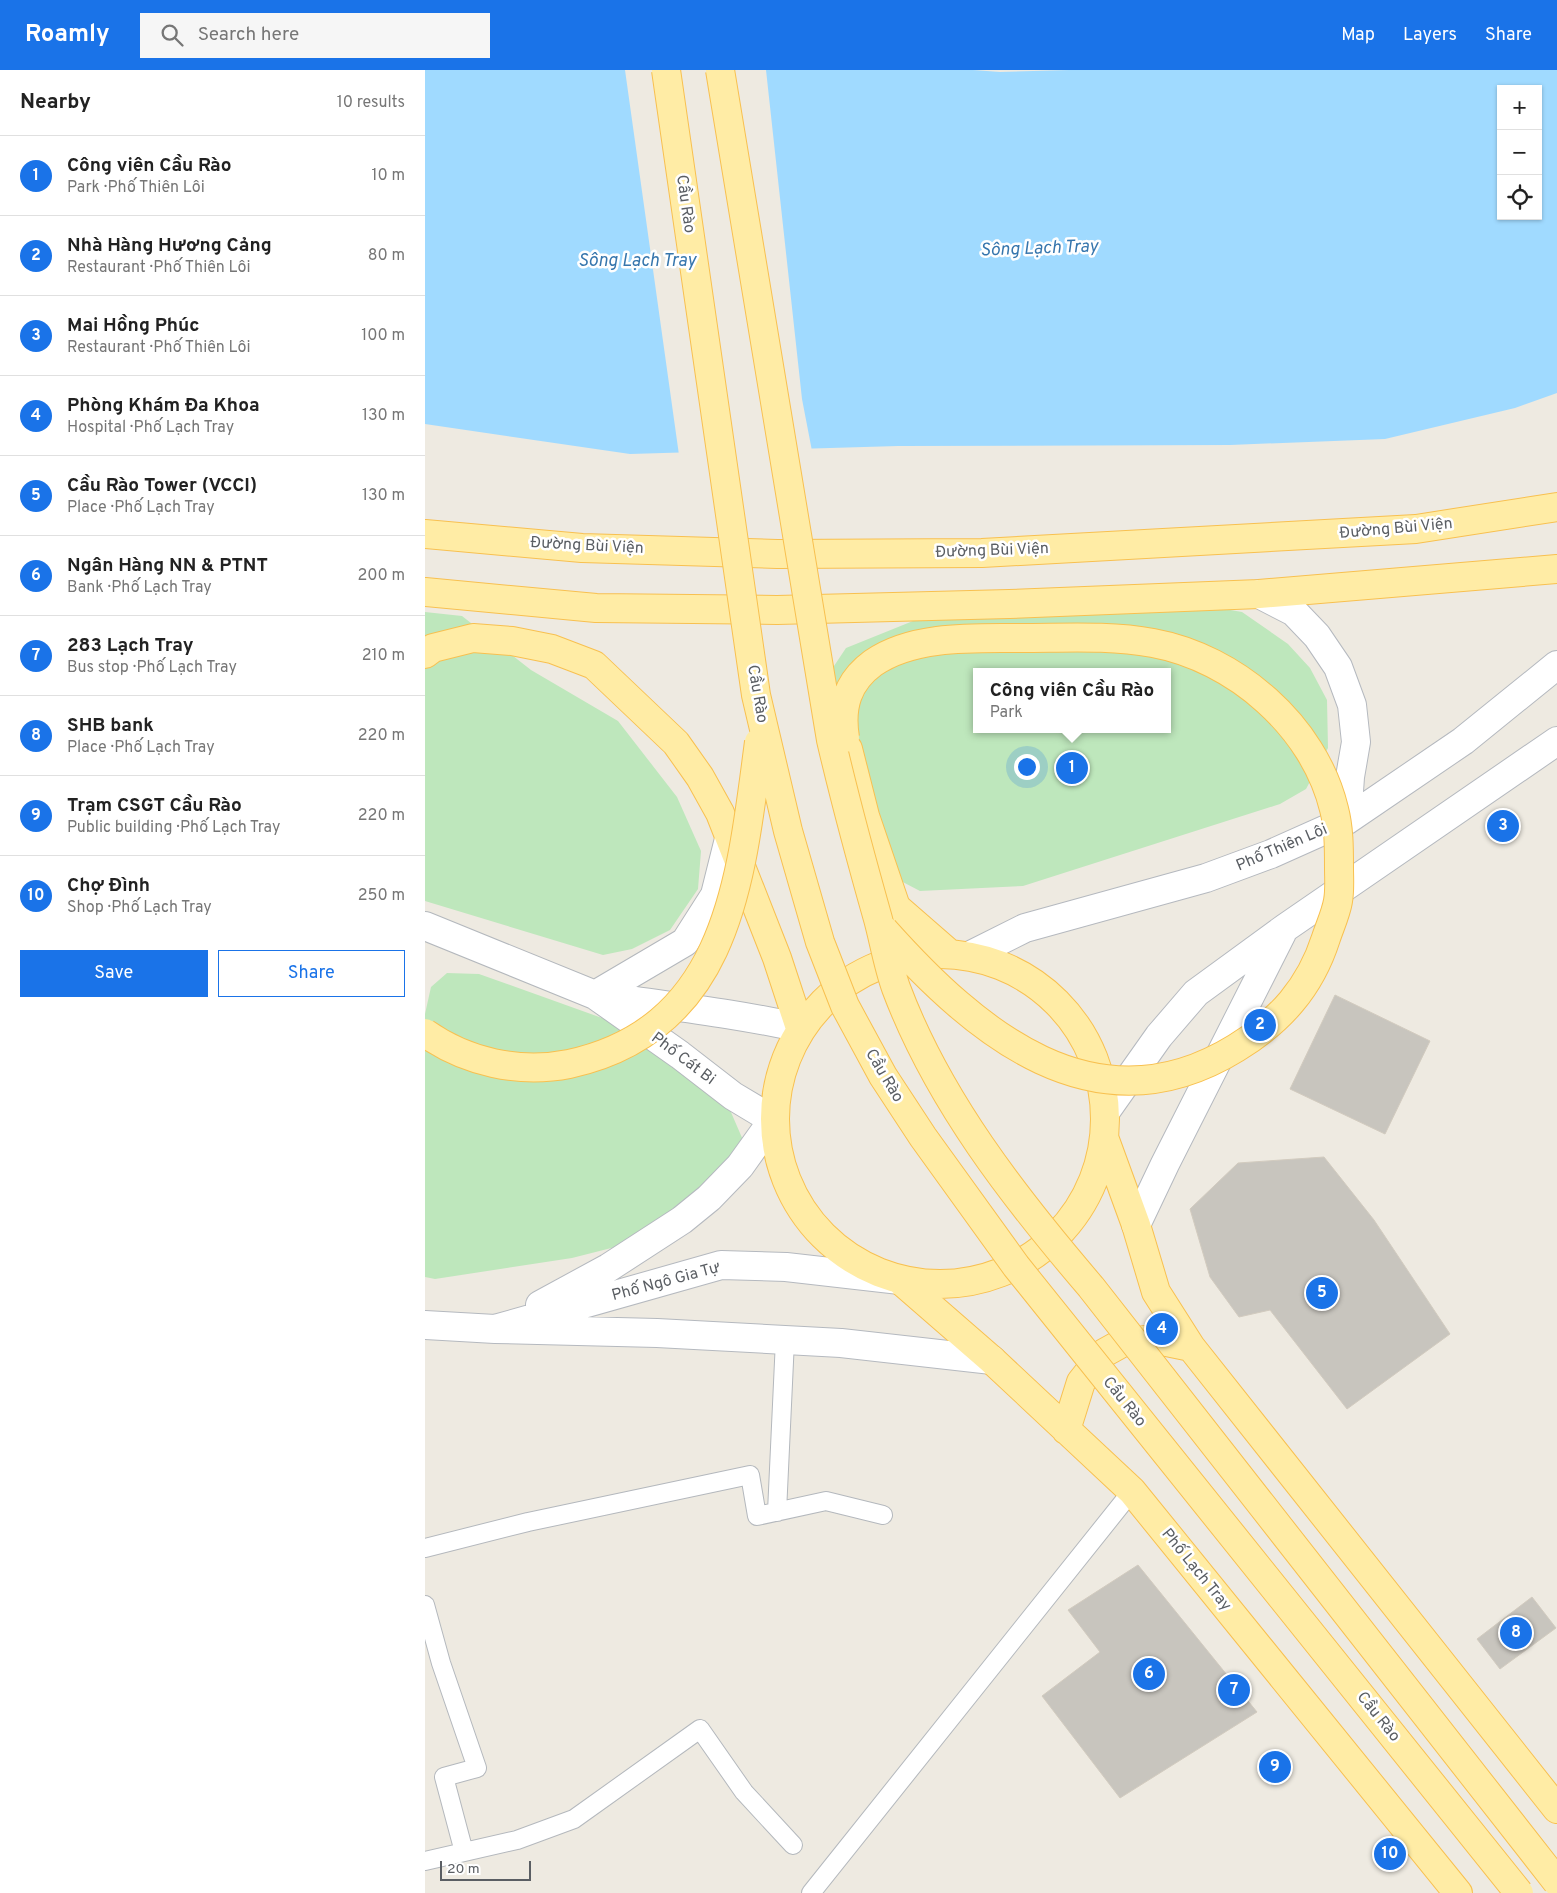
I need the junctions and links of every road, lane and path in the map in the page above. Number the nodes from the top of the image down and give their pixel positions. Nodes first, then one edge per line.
1 (666, 70) edge
2 (720, 70) edge
3 (1557, 507) edge
4 (425, 534) edge
5 (1557, 569) edge
6 (425, 592) edge
7 (1259, 594) junction
8 (425, 654) edge
9 (1557, 665) edge
10 (762, 725) junction
11 (1557, 740) edge
12 (1347, 820) junction
13 (729, 839) junction
14 (879, 925) junction
15 (1285, 928) junction
16 (426, 931) edge
17 (960, 955) junction
18 (595, 995) junction
19 (800, 1028) junction
20 (425, 1032) edge
21 (1106, 1111) junction
22 (773, 1120) junction
23 (1105, 1140) junction
24 (1137, 1225) junction
25 (901, 1280) junction
26 (425, 1324) edge
27 (495, 1329) junction
28 (785, 1340) junction
29 (1191, 1347) junction
30 (992, 1360) junction
31 (1066, 1430) junction
32 (1132, 1491) junction
33 (777, 1512) junction
34 (883, 1515) dead end
35 (425, 1548) edge
36 (425, 1605) edge
37 (1557, 1809) edge
38 (793, 1845) dead end
39 (464, 1852) junction
40 (425, 1861) edge
41 (1557, 1882) edge
42 (811, 1893) edge
43 (1458, 1893) edge
44 (1519, 1893) edge

1 - 10 main road, Cầu Rào, bridge
2 - 14 main road, bridge
3 - 4 main road, Đường Bùi Viện
5 - 7 main road
6 - 7 main road
7 - 12 main road
8 - 13 main road
9 - 12 main road, Phố Thiên Lôi
10 - 20 main road, bridge
10 - 44 main road, Cầu Rào, bridge
11 - 15 main road
12 - 17 main road, Phố Thiên Lôi
13 - 18 main road
13 - 19 main road
14 - 17 main road, bridge
14 - 41 main road, bridge
15 - 21 main road
15 - 24 main road
16 - 18 main road, Phố Cát Bi
17 - 19 main road
17 - 21 main road
18 - 19 main road, Phố Cát Bi
18 - 22 main road, Phố Cát Bi
19 - 22 main road
21 - 23 main road
22 - 25 main road
22 - 27 main road, Phố Ngô Gia Tự
23 - 24 main road
23 - 25 main road
24 - 29 main road
25 - 27 main road, Phố Ngô Gia Tự
25 - 30 main road, Phố Lạch Tray
26 - 27 main road, Phố Ngô Gia Tự
27 - 28 main road
28 - 30 main road
28 - 33 lane
29 - 31 main road
29 - 37 main road
30 - 31 main road, Phố Lạch Tray
31 - 32 main road, Phố Lạch Tray
32 - 42 lane
32 - 43 main road, Phố Lạch Tray
33 - 34 lane
33 - 35 lane
36 - 39 lane
38 - 39 lane
39 - 40 lane

